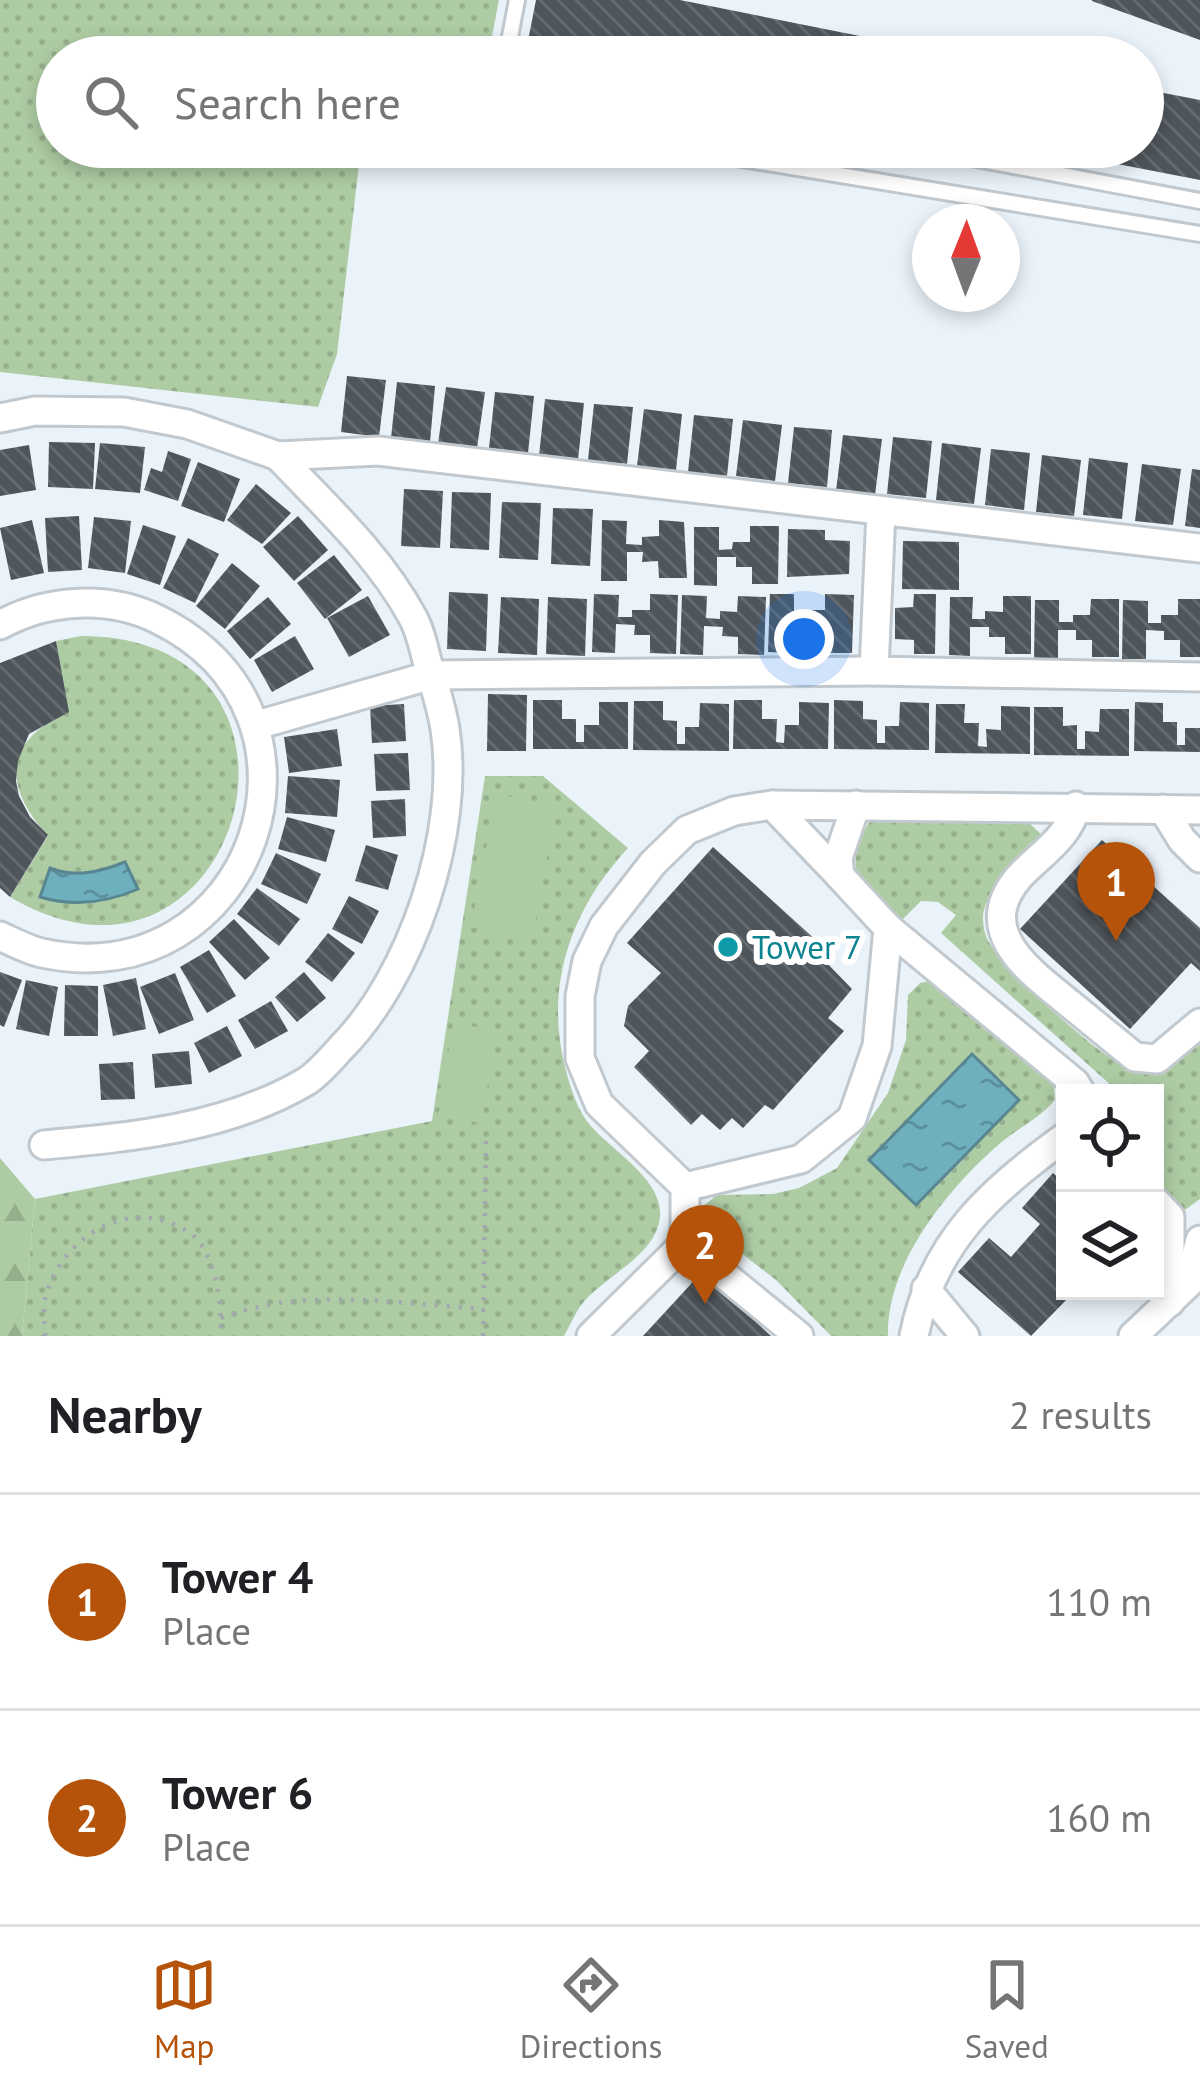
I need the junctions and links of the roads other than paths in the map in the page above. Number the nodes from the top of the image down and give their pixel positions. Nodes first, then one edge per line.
1 (517, 0) edge
2 (510, 36) edge
3 (797, 168) edge
4 (1025, 168) edge
5 (1200, 201) edge
6 (1200, 234) edge
7 (0, 418) edge
8 (278, 456) junction
9 (881, 511) junction
10 (1200, 548) edge
11 (0, 625) edge
12 (874, 671) junction
13 (432, 675) junction
14 (1200, 677) edge
15 (256, 725) junction
16 (772, 805) junction
17 (856, 805) junction
18 (1076, 806) junction
19 (1163, 808) junction
20 (1200, 810) edge
21 (1200, 858) edge
22 (840, 876) junction
23 (888, 928) junction
24 (0, 936) edge
25 (1200, 1022) edge
26 (1076, 1084) edge
27 (44, 1145) dead end
28 (1056, 1145) edge
29 (685, 1187) junction
30 (1164, 1211) edge
31 (1200, 1240) edge
32 (685, 1243) junction
33 (926, 1289) junction
34 (1169, 1302) junction
35 (591, 1336) edge
36 (799, 1336) edge
37 (914, 1336) edge
38 (965, 1336) edge
39 (1133, 1336) edge

1 - 2 lane
3 - 6 lane
4 - 5 lane
7 - 8 street
8 - 9 street
8 - 13 street
9 - 10 street
9 - 12 street
11 - 15 street
12 - 13 street
12 - 14 street
13 - 15 street
13 - 27 street
15 - 24 street
16 - 17 street
16 - 22 street
16 - 29 street
17 - 18 street
17 - 22 street
18 - 19 street
18 - 25 street
19 - 20 street
19 - 21 street
22 - 23 street
23 - 26 street
23 - 29 street
28 - 33 street
29 - 32 street
30 - 34 street
31 - 34 street
32 - 35 street
32 - 36 street
33 - 37 street
33 - 38 street
34 - 39 street

